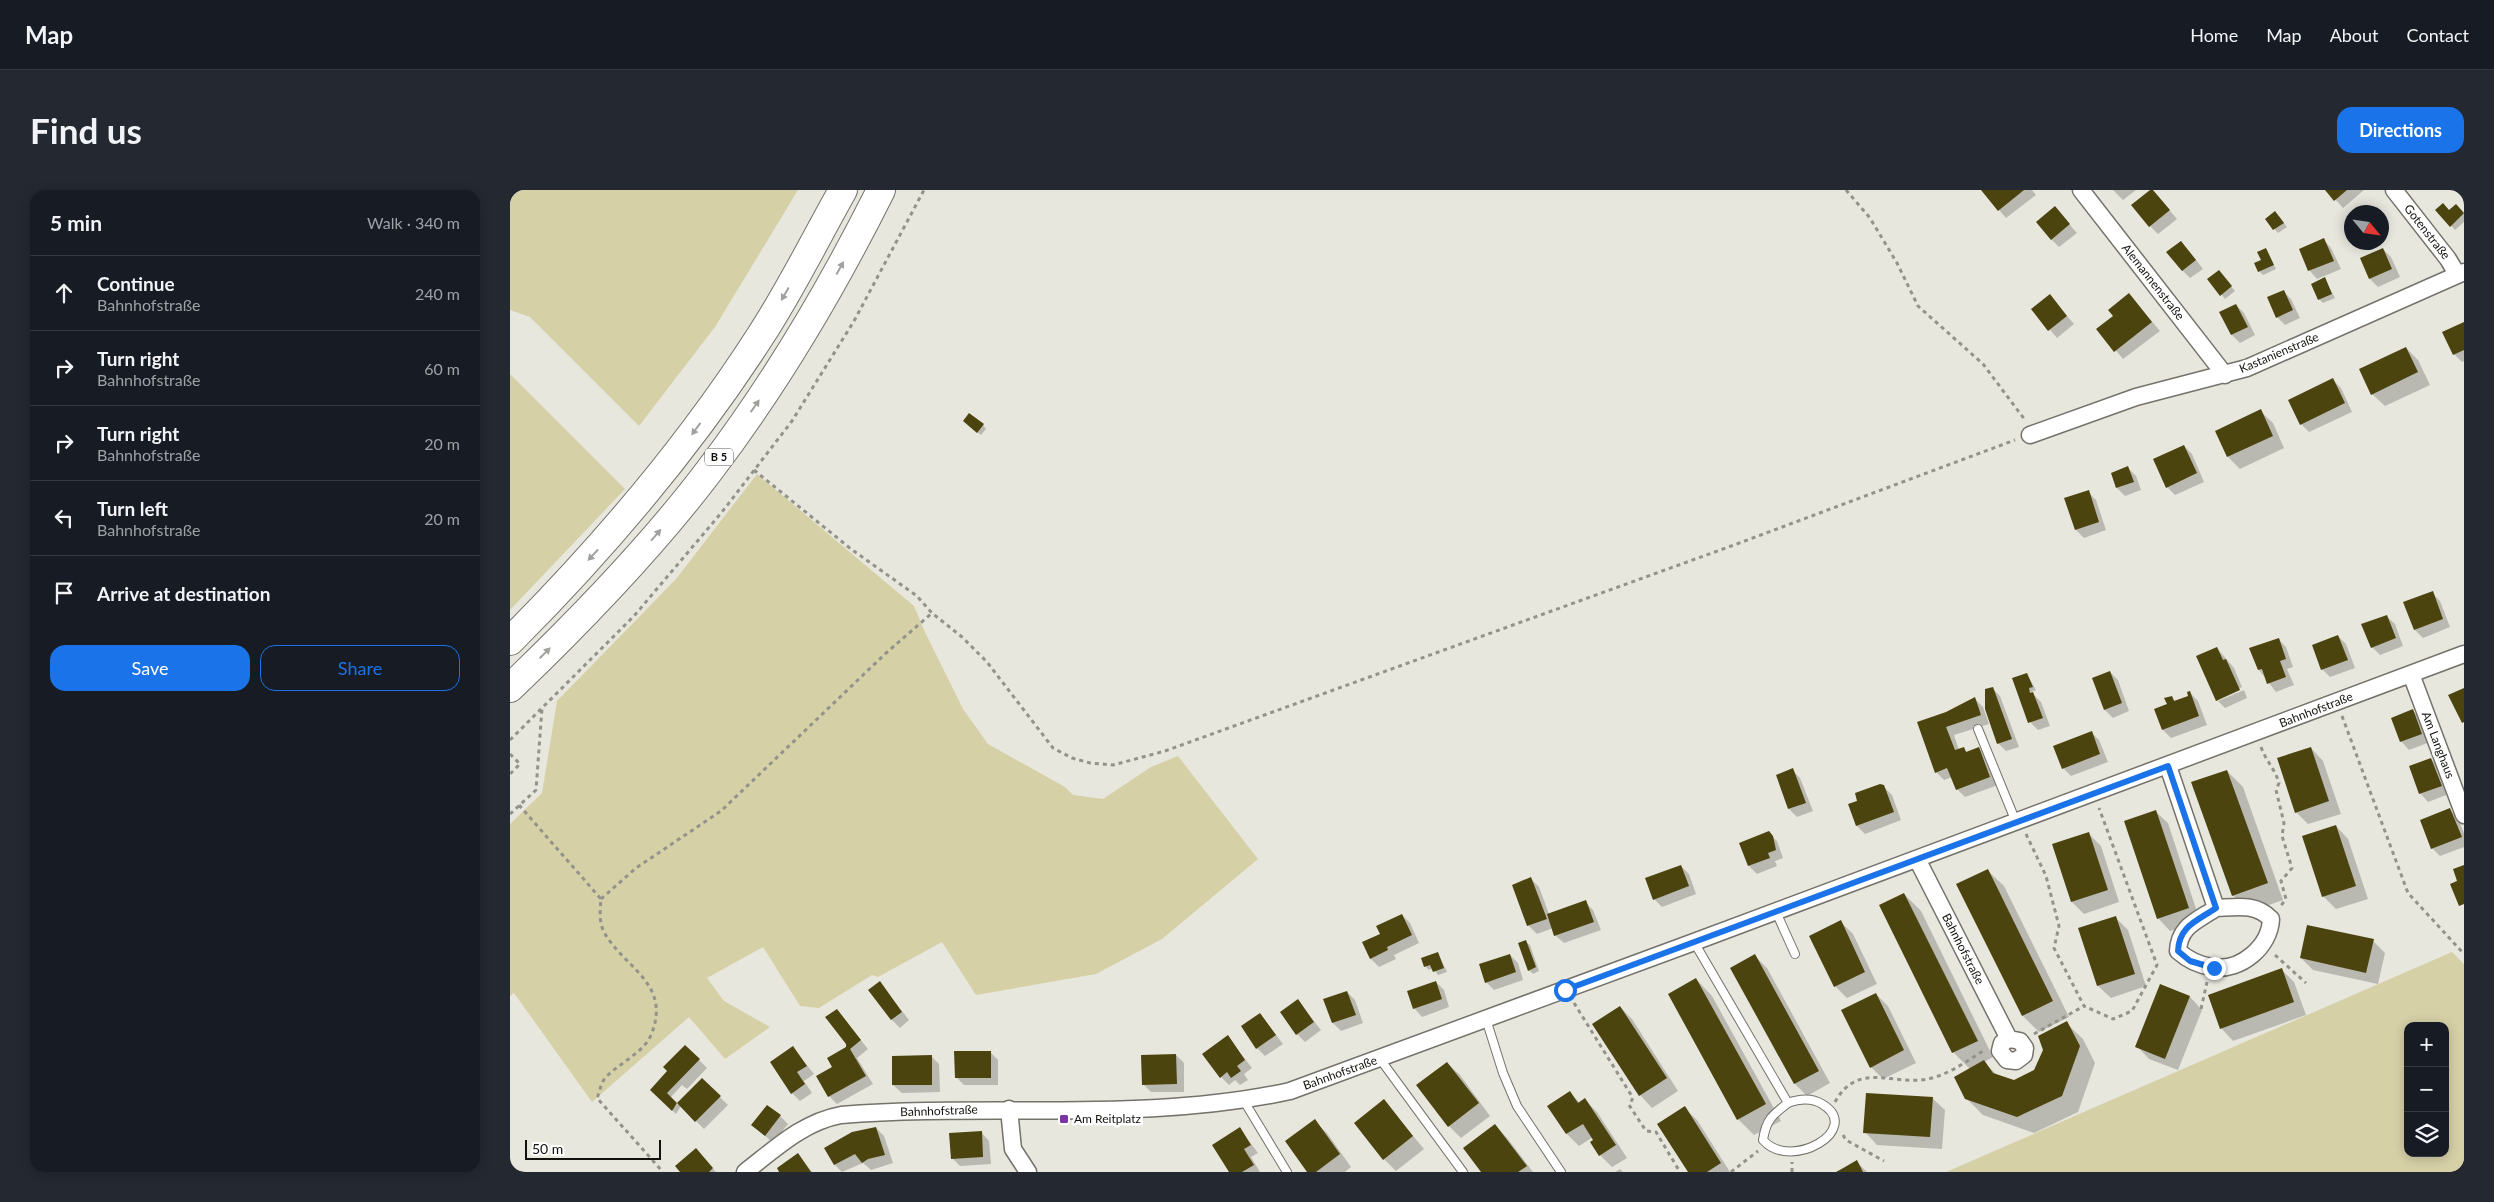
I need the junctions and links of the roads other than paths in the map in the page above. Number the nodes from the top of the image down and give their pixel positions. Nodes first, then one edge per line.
1 (843, 190) edge
2 (880, 190) edge
3 (2081, 190) edge
4 (2394, 190) edge
5 (2461, 273) edge
6 (2226, 375) junction
7 (2030, 435) road end
8 (510, 641) edge
9 (2464, 654) edge
10 (2411, 674) junction
11 (510, 688) edge
12 (1978, 729) dead end
13 (2168, 766) junction
14 (2464, 815) edge
15 (2018, 821) junction
16 (1917, 859) junction
17 (2216, 908) junction
18 (1776, 912) junction
19 (1694, 942) junction
20 (1795, 954) dead end
21 (1486, 1019) junction
22 (2010, 1044) road end
23 (1380, 1058) junction
24 (1244, 1101) junction
25 (1788, 1102) junction
26 (1009, 1109) junction
27 (745, 1172) edge
28 (1028, 1172) edge
29 (1287, 1172) edge
30 (1463, 1172) edge
31 (1562, 1172) edge

1 -> 8 highway, B 5
11 -> 2 highway, B 5
3 - 6 street, Alemannenstraße
4 - 5 street, Gotenstraße
5 - 6 street, Kastanienstraße
6 - 7 street, Kastanienstraße
9 - 10 street, Bahnhofstraße
10 - 13 street, Bahnhofstraße
10 - 14 street, Am Langhaus
12 - 15 lane
13 - 15 street, Bahnhofstraße
13 - 17 street
15 - 16 street, Bahnhofstraße
16 - 18 street, Bahnhofstraße
16 - 22 street, Bahnhofstraße
17 - 17 street
18 - 19 street, Bahnhofstraße
18 - 20 lane
19 - 21 street, Bahnhofstraße
19 - 25 lane
21 - 23 street, Bahnhofstraße
21 - 31 lane
23 - 24 street, Bahnhofstraße
23 - 30 lane
24 - 26 street, Bahnhofstraße
24 - 29 lane
25 - 25 lane
26 - 27 street, Bahnhofstraße
26 - 28 street

